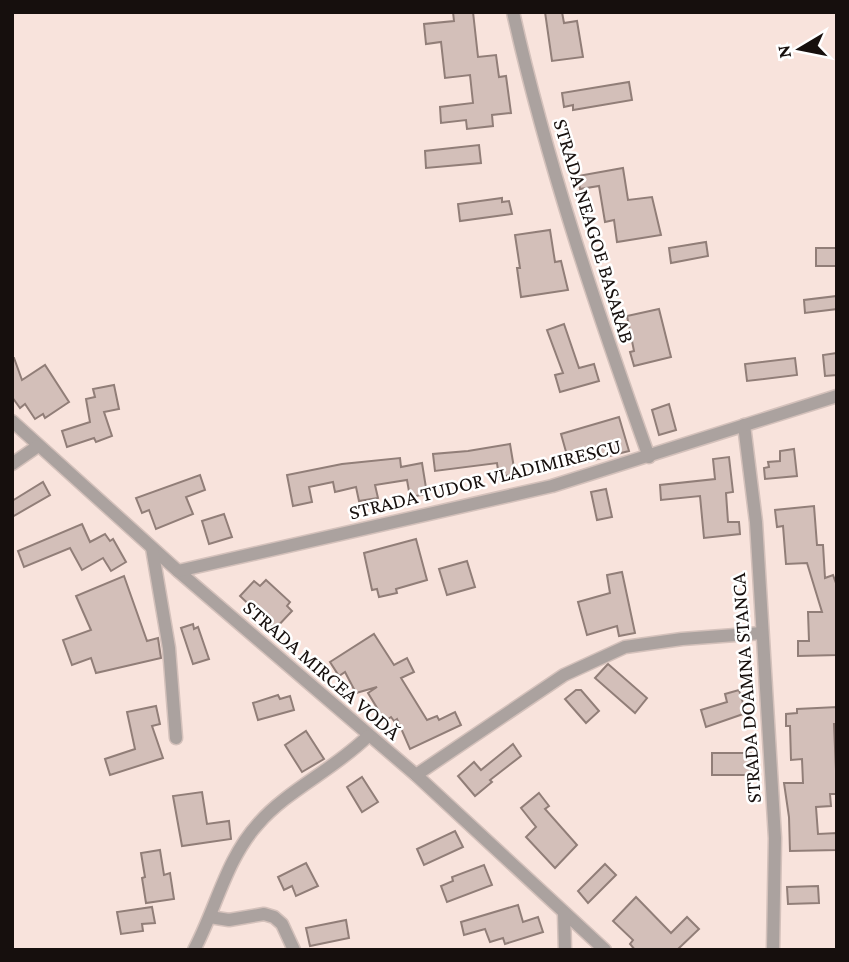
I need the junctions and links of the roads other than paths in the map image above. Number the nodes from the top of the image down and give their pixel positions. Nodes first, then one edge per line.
1 (513, 12) edge
2 (837, 397) edge
3 (12, 421) edge
4 (744, 425) junction
5 (38, 446) junction
6 (649, 457) junction
7 (12, 464) edge
8 (152, 548) junction
9 (178, 571) junction
10 (761, 634) junction
11 (368, 736) junction
12 (176, 738) dead end
13 (416, 775) junction
14 (564, 913) junction
15 (210, 917) junction
16 (194, 950) edge
17 (294, 950) edge
18 (565, 950) edge
19 (605, 950) edge
20 (773, 950) edge

1 - 6 street, STRADA NEAGOE BASARAB
2 - 4 street, STRADA TUDOR VLADIMIRESCU
3 - 5 street, STRADA MIRCEA VODĂ
4 - 6 street, STRADA TUDOR VLADIMIRESCU
4 - 10 street, STRADA DOAMNA STANCA
5 - 7 street
5 - 8 street, STRADA MIRCEA VODĂ
6 - 9 street, STRADA TUDOR VLADIMIRESCU
8 - 9 street, STRADA MIRCEA VODĂ
8 - 12 street
9 - 11 street, STRADA MIRCEA VODĂ
10 - 13 street
10 - 20 street, STRADA DOAMNA STANCA
11 - 13 street, STRADA MIRCEA VODĂ
11 - 15 street
13 - 14 street, STRADA MIRCEA VODĂ
14 - 18 street
14 - 19 street, STRADA MIRCEA VODĂ
15 - 16 street
15 - 17 street

